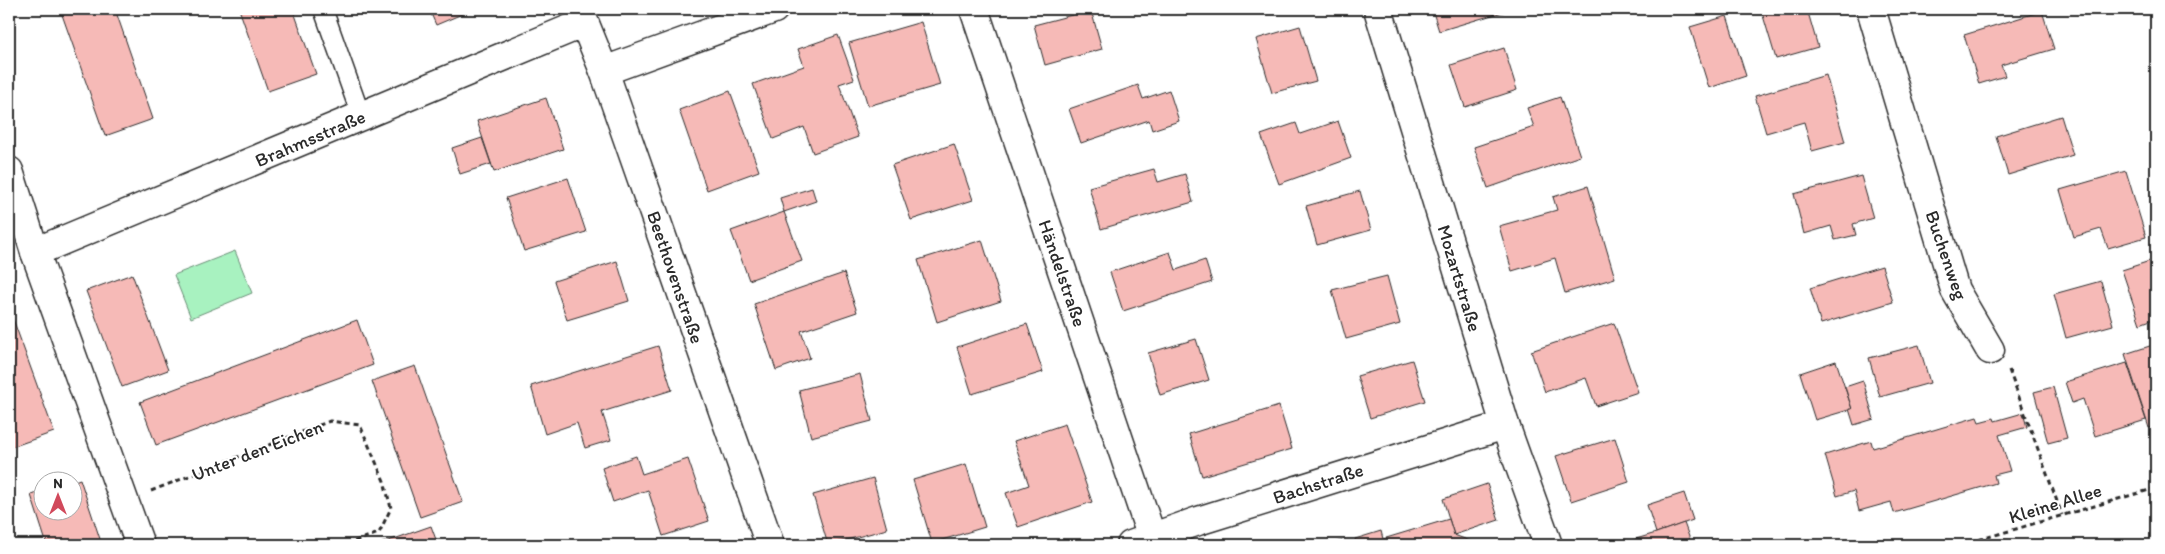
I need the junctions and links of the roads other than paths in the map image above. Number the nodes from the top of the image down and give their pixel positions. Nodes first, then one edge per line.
1 (323, 9) edge
2 (774, 9) edge
3 (974, 9) edge
4 (1378, 9) edge
5 (1871, 9) edge
6 (581, 16) edge
7 (604, 71) junction
8 (361, 116) junction
9 (9, 171) edge
10 (35, 252) junction
11 (1990, 350) road end
12 (1505, 425) junction
13 (1142, 542) edge
14 (140, 545) edge
15 (770, 545) edge
16 (1548, 545) edge

1 - 8 lane
2 - 7 street
3 - 13 street, Händelstraße
4 - 12 street, Mozartstraße
5 - 11 street, Buchenweg
6 - 7 street, Beethovenstraße
6 - 8 street, Brahmsstraße
7 - 15 street, Beethovenstraße
8 - 10 street, Brahmsstraße
9 - 10 street
10 - 14 street
12 - 13 street, Bachstraße
12 - 16 street, Mozartstraße

